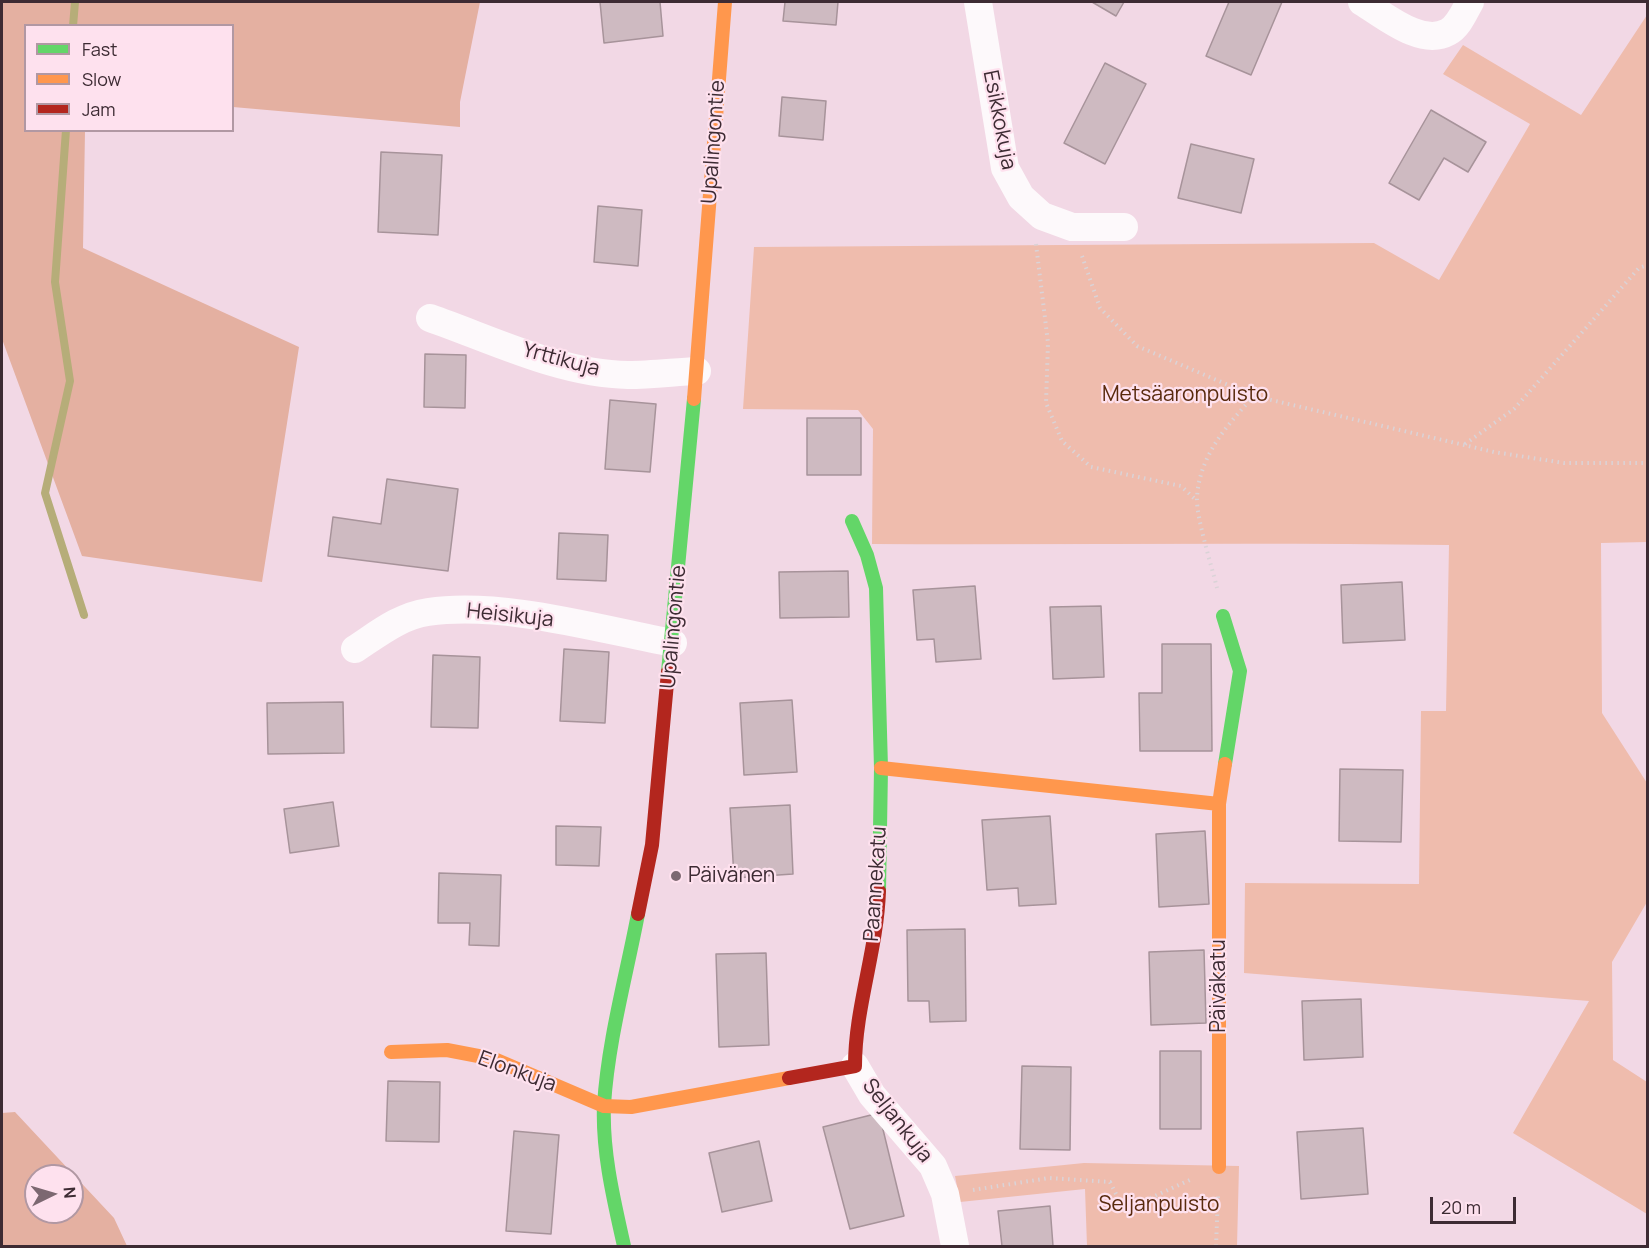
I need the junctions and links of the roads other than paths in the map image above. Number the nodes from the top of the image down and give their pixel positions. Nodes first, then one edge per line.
1 (725, 2) edge
2 (978, 2) edge
3 (1362, 2) edge
4 (1470, 2) edge
5 (1124, 227) dead end
6 (430, 318) dead end
7 (697, 371) junction
8 (852, 521) dead end
9 (1224, 615) road end
10 (673, 643) junction
11 (355, 649) dead end
12 (881, 768) junction
13 (1219, 804) junction
14 (391, 1052) dead end
15 (855, 1066) junction
16 (604, 1106) junction
17 (1219, 1167) road end
18 (624, 1246) edge
19 (955, 1246) edge

1 - 7 street, Upalingontie
2 - 5 street, Esikkokuja
3 - 4 street
6 - 7 street, Yrttikuja
7 - 10 street, Upalingontie
8 - 12 street, Paannekatu
9 - 13 street, Päiväkatu
10 - 11 street, Heisikuja
10 - 16 street, Upalingontie
12 - 13 street
12 - 15 street, Paannekatu
13 - 17 street, Päiväkatu
14 - 16 street, Elonkuja
15 - 16 street
15 - 19 street, Seljankuja
16 - 18 street, Upalingontie

